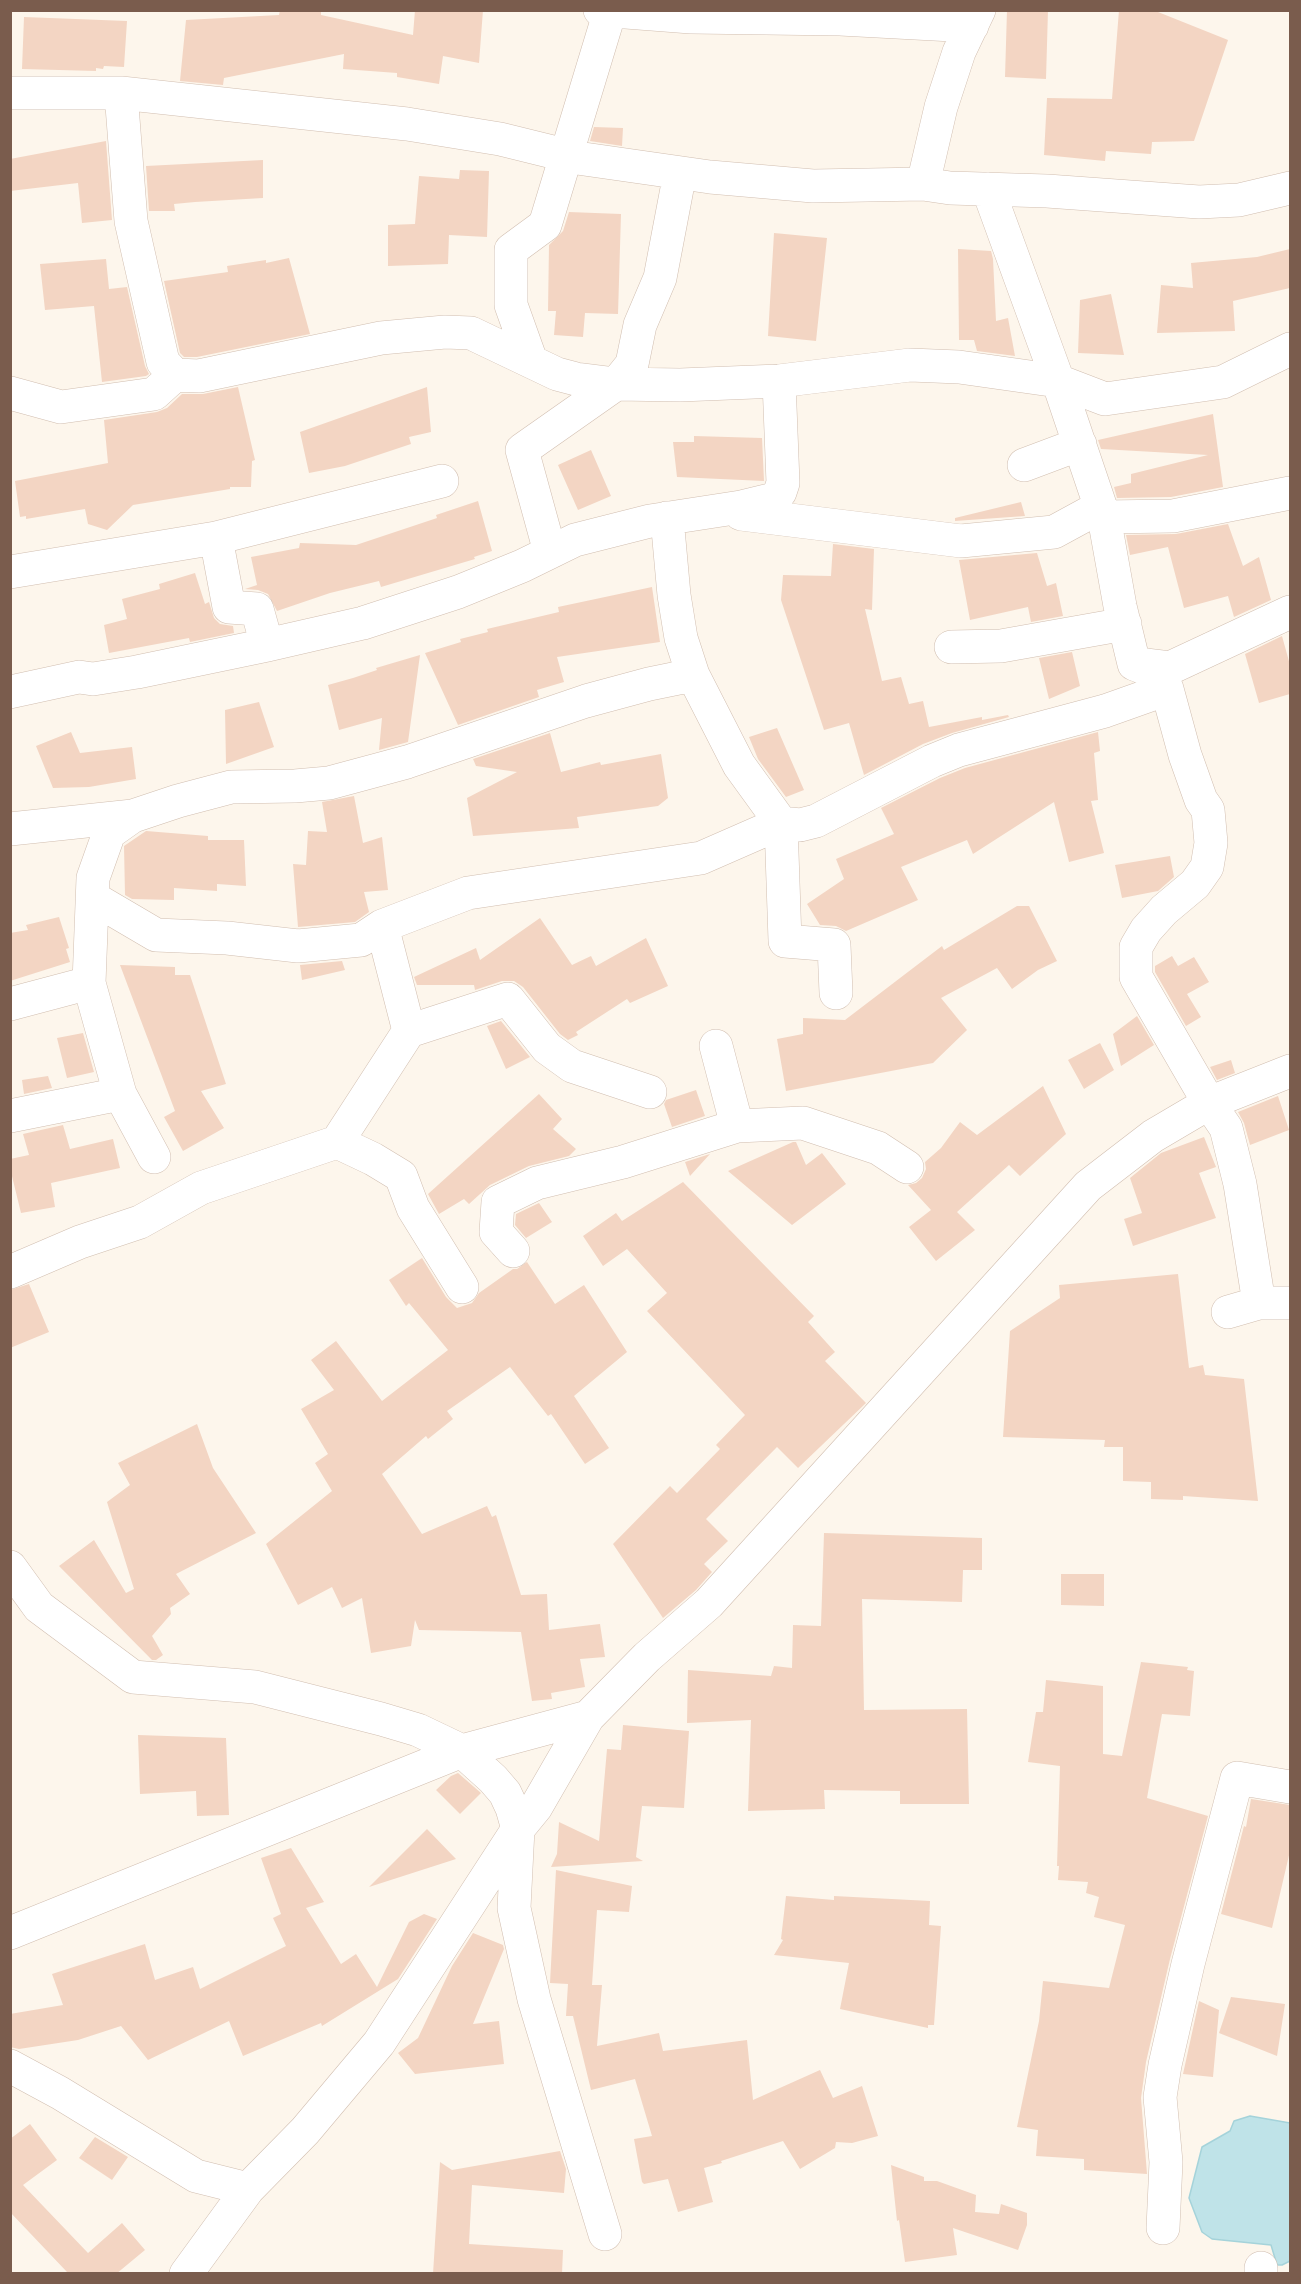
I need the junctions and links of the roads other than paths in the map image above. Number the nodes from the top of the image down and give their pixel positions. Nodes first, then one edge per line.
1 (600, 10) edge
2 (610, 11) edge
3 (975, 18) edge
4 (10, 93) edge
5 (121, 93) junction
6 (567, 156) junction
7 (680, 173) junction
8 (923, 184) junction
9 (1290, 188) edge
10 (988, 189) junction
11 (1290, 350) edge
12 (531, 361) junction
13 (175, 375) junction
14 (779, 381) junction
15 (1058, 381) junction
16 (616, 384) junction
17 (10, 393) edge
18 (1080, 444) junction
19 (1024, 465) dead end
20 (442, 481) dead end
21 (1290, 493) edge
22 (716, 510) junction
23 (1102, 512) junction
24 (667, 518) junction
25 (216, 538) junction
26 (550, 552) junction
27 (10, 572) edge
28 (1290, 612) edge
29 (1125, 624) junction
30 (267, 645) junction
31 (951, 647) dead end
32 (1134, 664) junction
33 (693, 675) junction
34 (1167, 689) junction
35 (10, 692) edge
36 (133, 816) junction
37 (781, 823) junction
38 (10, 829) edge
39 (93, 898) junction
40 (382, 926) junction
41 (89, 983) junction
42 (836, 993) dead end
43 (10, 1004) edge
44 (409, 1031) junction
45 (716, 1046) dead end
46 (1290, 1071) edge
47 (650, 1092) dead end
48 (120, 1094) junction
49 (1209, 1103) junction
50 (10, 1116) edge
51 (737, 1126) junction
52 (337, 1142) junction
53 (154, 1157) dead end
54 (907, 1167) dead end
55 (513, 1251) dead end
56 (10, 1272) edge
57 (462, 1287) dead end
58 (1259, 1306) edge
59 (10, 1567) edge
60 (588, 1717) junction
61 (462, 1751) junction
62 (1290, 1787) edge
63 (518, 1829) junction
64 (10, 1933) edge
65 (10, 2066) edge
66 (248, 2189) junction
67 (1162, 2228) dead end
68 (605, 2234) dead end
69 (186, 2274) edge

1 - 2 street
2 - 3 street
2 - 6 street
3 - 8 street
4 - 5 street
5 - 6 street
5 - 13 street
6 - 7 street
6 - 12 street
7 - 8 street
7 - 16 street
8 - 10 street
9 - 10 street
10 - 15 street
11 - 15 street
12 - 13 street
12 - 16 street
13 - 17 street
14 - 15 street
14 - 16 street
14 - 22 street
15 - 18 street
16 - 26 street
18 - 19 street
18 - 23 street
20 - 25 street
21 - 23 street
22 - 23 street
22 - 24 street
23 - 29 street
24 - 26 street
24 - 33 street
25 - 27 street
25 - 30 street
26 - 30 street
28 - 32 street
29 - 31 street
29 - 32 street
30 - 35 street
32 - 34 street
33 - 36 street
33 - 37 street
34 - 37 street
34 - 49 street
36 - 38 street
36 - 39 street
37 - 40 street
37 - 42 street
39 - 40 street
39 - 41 street
40 - 44 street
41 - 43 street
41 - 48 street
44 - 47 street
44 - 52 street
45 - 51 street
46 - 49 street
48 - 50 street
48 - 53 street
49 - 58 street
49 - 60 street
51 - 54 street
51 - 55 street
52 - 56 street
52 - 57 street
59 - 61 street
60 - 61 street
60 - 63 street
61 - 63 street
61 - 64 street
62 - 67 street
63 - 66 street
63 - 68 street
65 - 66 street
66 - 69 street

